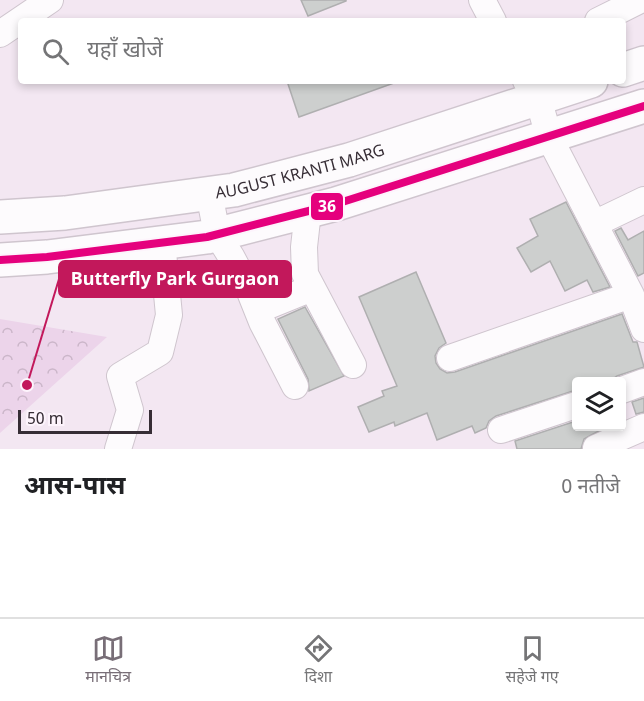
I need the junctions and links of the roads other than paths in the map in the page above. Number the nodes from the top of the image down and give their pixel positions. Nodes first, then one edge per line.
1 (50, 0) edge
2 (482, 0) edge
3 (640, 0) edge
4 (24, 18) edge
5 (491, 18) edge
6 (604, 18) edge
7 (18, 22) edge
8 (0, 34) edge
9 (644, 63) edge
10 (626, 69) edge
11 (571, 84) edge
12 (532, 90) edge
13 (644, 106) edge
14 (549, 137) junction
15 (209, 193) junction
16 (644, 200) edge
17 (308, 211) junction
18 (0, 217) edge
19 (594, 224) junction
20 (217, 234) junction
21 (162, 242) junction
22 (0, 260) edge
23 (312, 288) junction
24 (632, 295) junction
25 (258, 310) junction
26 (644, 329) edge
27 (450, 358) dead end
28 (353, 365) dead end
29 (644, 382) edge
30 (296, 386) dead end
31 (626, 388) edge
32 (572, 406) edge
33 (644, 427) edge
34 (501, 430) dead end
35 (596, 448) edge
36 (118, 449) edge

1 - 4 street
2 - 5 street
3 - 6 street
7 - 8 street
9 - 10 main road
11 - 12 main road, AUGUST KRANTI MARG
12 - 14 street
12 - 15 main road, AUGUST KRANTI MARG
13 - 14 main road
14 - 17 main road
14 - 19 street
15 - 18 main road, AUGUST KRANTI MARG
15 - 20 street
16 - 19 street
17 - 20 main road
17 - 23 street
19 - 24 street
20 - 21 main road
20 - 25 street
21 - 22 main road
21 - 36 street
23 - 25 street
23 - 28 street
24 - 26 street
24 - 27 street
25 - 30 street
29 - 31 street
32 - 34 street
33 - 35 street

